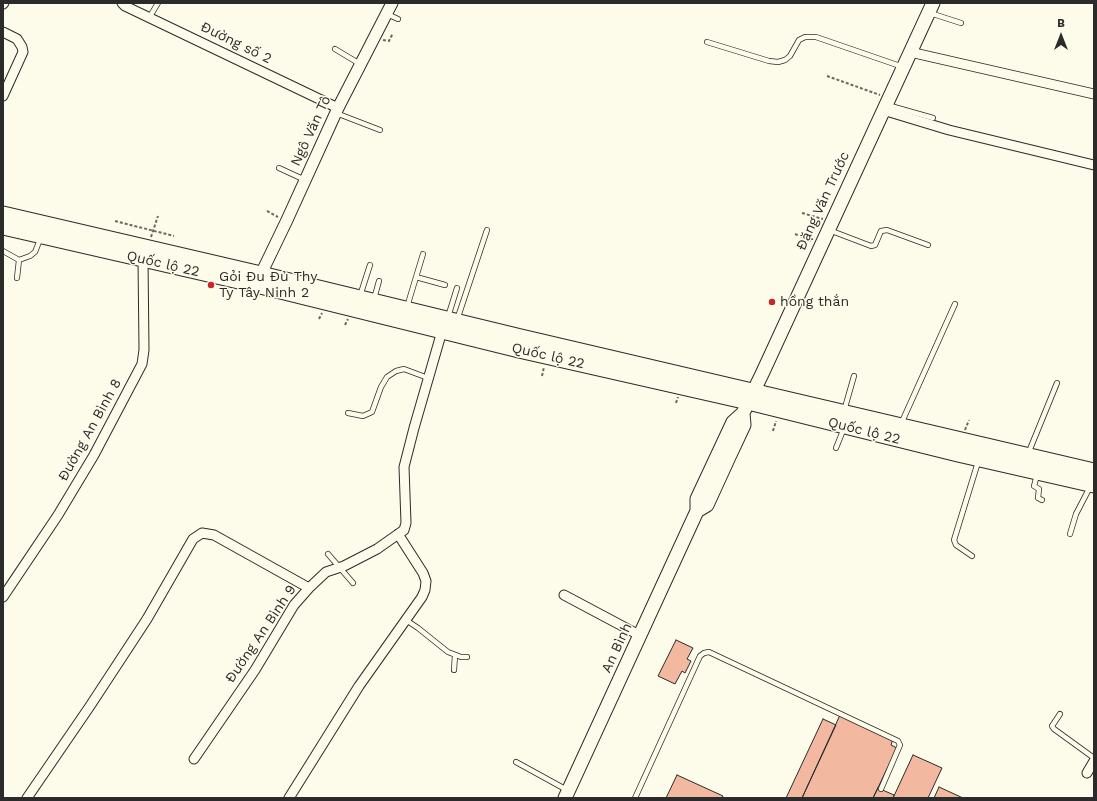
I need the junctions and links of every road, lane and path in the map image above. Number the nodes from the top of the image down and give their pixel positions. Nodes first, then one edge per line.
1 (122, 3) edge
2 (158, 3) edge
3 (392, 3) edge
4 (930, 8) edge
5 (387, 14) junction
6 (149, 18) junction
7 (398, 19) dead end
8 (961, 23) dead end
9 (3, 32) edge
10 (706, 42) dead end
11 (335, 49) dead end
12 (910, 52) junction
13 (360, 64) junction
14 (903, 67) junction
15 (827, 76) dead end
16 (1094, 94) edge
17 (3, 96) edge
18 (886, 104) junction
19 (337, 110) junction
20 (933, 118) dead end
21 (380, 130) dead end
22 (1094, 165) edge
23 (279, 168) dead end
24 (305, 180) junction
25 (802, 213) dead end
26 (3, 214) edge
27 (158, 216) dead end
28 (115, 221) dead end
29 (830, 226) junction
30 (3, 227) edge
31 (486, 230) dead end
32 (152, 231) junction
33 (795, 234) dead end
34 (42, 236) junction
35 (174, 236) dead end
36 (821, 245) junction
37 (928, 245) dead end
38 (3, 251) edge
39 (145, 253) junction
40 (423, 254) dead end
41 (19, 260) junction
42 (370, 265) dead end
43 (261, 274) junction
44 (416, 276) junction
45 (17, 278) dead end
46 (379, 281) dead end
47 (445, 285) dead end
48 (457, 288) dead end
49 (367, 299) junction
50 (955, 304) dead end
51 (406, 309) junction
52 (449, 324) junction
53 (854, 376) dead end
54 (428, 378) junction
55 (1057, 383) dead end
56 (748, 402) junction
57 (348, 413) dead end
58 (844, 419) junction
59 (901, 426) junction
60 (836, 448) dead end
61 (1027, 456) junction
62 (979, 458) junction
63 (1038, 472) junction
64 (1093, 480) edge
65 (1042, 500) dead end
66 (398, 534) junction
67 (1070, 534) dead end
68 (328, 554) dead end
69 (972, 556) dead end
70 (340, 568) junction
71 (353, 583) dead end
72 (309, 588) junction
73 (564, 595) dead end
74 (3, 597) edge
75 (406, 620) junction
76 (641, 636) junction
77 (455, 656) junction
78 (467, 657) dead end
79 (454, 670) dead end
80 (1060, 714) dead end
81 (194, 759) dead end
82 (1094, 760) edge
83 (516, 762) dead end
84 (1087, 773) dead end
85 (881, 789) dead end
86 (567, 794) edge
87 (27, 798) edge
88 (289, 798) edge
89 (635, 798) edge

1 - 6 street, Đường số 2
2 - 6 lane
3 - 5 street, Ngô Văn Tô
4 - 8 lane
4 - 12 main road, Đặng Văn Trước
5 - 7 lane
5 - 13 street, Ngô Văn Tô
6 - 19 street, Đường số 2
9 - 17 street
10 - 14 lane
11 - 13 lane
12 - 14 main road, Đặng Văn Trước
12 - 16 street
13 - 19 street, Ngô Văn Tô
14 - 18 main road, Đặng Văn Trước
15 - 18 path
18 - 20 lane
18 - 22 street
18 - 29 main road, Đặng Văn Trước
19 - 21 lane
19 - 24 street, Ngô Văn Tô
23 - 24 lane
24 - 43 street, Ngô Văn Tô
25 - 29 path
26 - 39 highway, Quốc lộ 22
27 - 32 path
28 - 32 path
29 - 36 main road, Đặng Văn Trước
29 - 37 lane
30 - 34 highway, Quốc lộ 22
31 - 52 lane
32 - 35 path
32 - 39 path
33 - 36 path
34 - 39 highway, Quốc lộ 22
34 - 41 lane
36 - 56 main road, Đặng Văn Trước
38 - 41 lane
39 - 43 highway, Quốc lộ 22
39 - 52 highway, Quốc lộ 22
39 - 74 street, Đường An Bình 8
40 - 44 lane
41 - 45 lane
42 - 49 lane
43 - 49 highway, Quốc lộ 22
44 - 47 lane
44 - 51 lane
46 - 49 lane
48 - 52 lane
49 - 51 highway, Quốc lộ 22
50 - 59 lane
51 - 52 highway, Quốc lộ 22
52 - 54 street, Đường An Bình 9
52 - 56 highway, Quốc lộ 22
53 - 58 lane
54 - 57 lane
54 - 66 street, Đường An Bình 9
55 - 61 lane
56 - 58 highway, Quốc lộ 22
56 - 76 main road, An Bình
58 - 59 highway, Quốc lộ 22
58 - 60 lane
58 - 62 highway, Quốc lộ 22
59 - 61 highway, Quốc lộ 22
61 - 64 highway, Quốc lộ 22
62 - 63 highway, Quốc lộ 22
62 - 69 lane
63 - 64 highway, Quốc lộ 22
63 - 65 lane
64 - 67 lane
66 - 70 street, Đường An Bình 9
66 - 75 street
68 - 70 lane
70 - 71 lane
70 - 72 street, Đường An Bình 9
72 - 81 street, Đường An Bình 9
72 - 87 street
73 - 76 street
75 - 77 lane
75 - 88 street
76 - 86 main road, An Bình
77 - 78 lane
77 - 79 lane
80 - 82 lane
82 - 84 street
83 - 86 lane
85 - 89 lane

